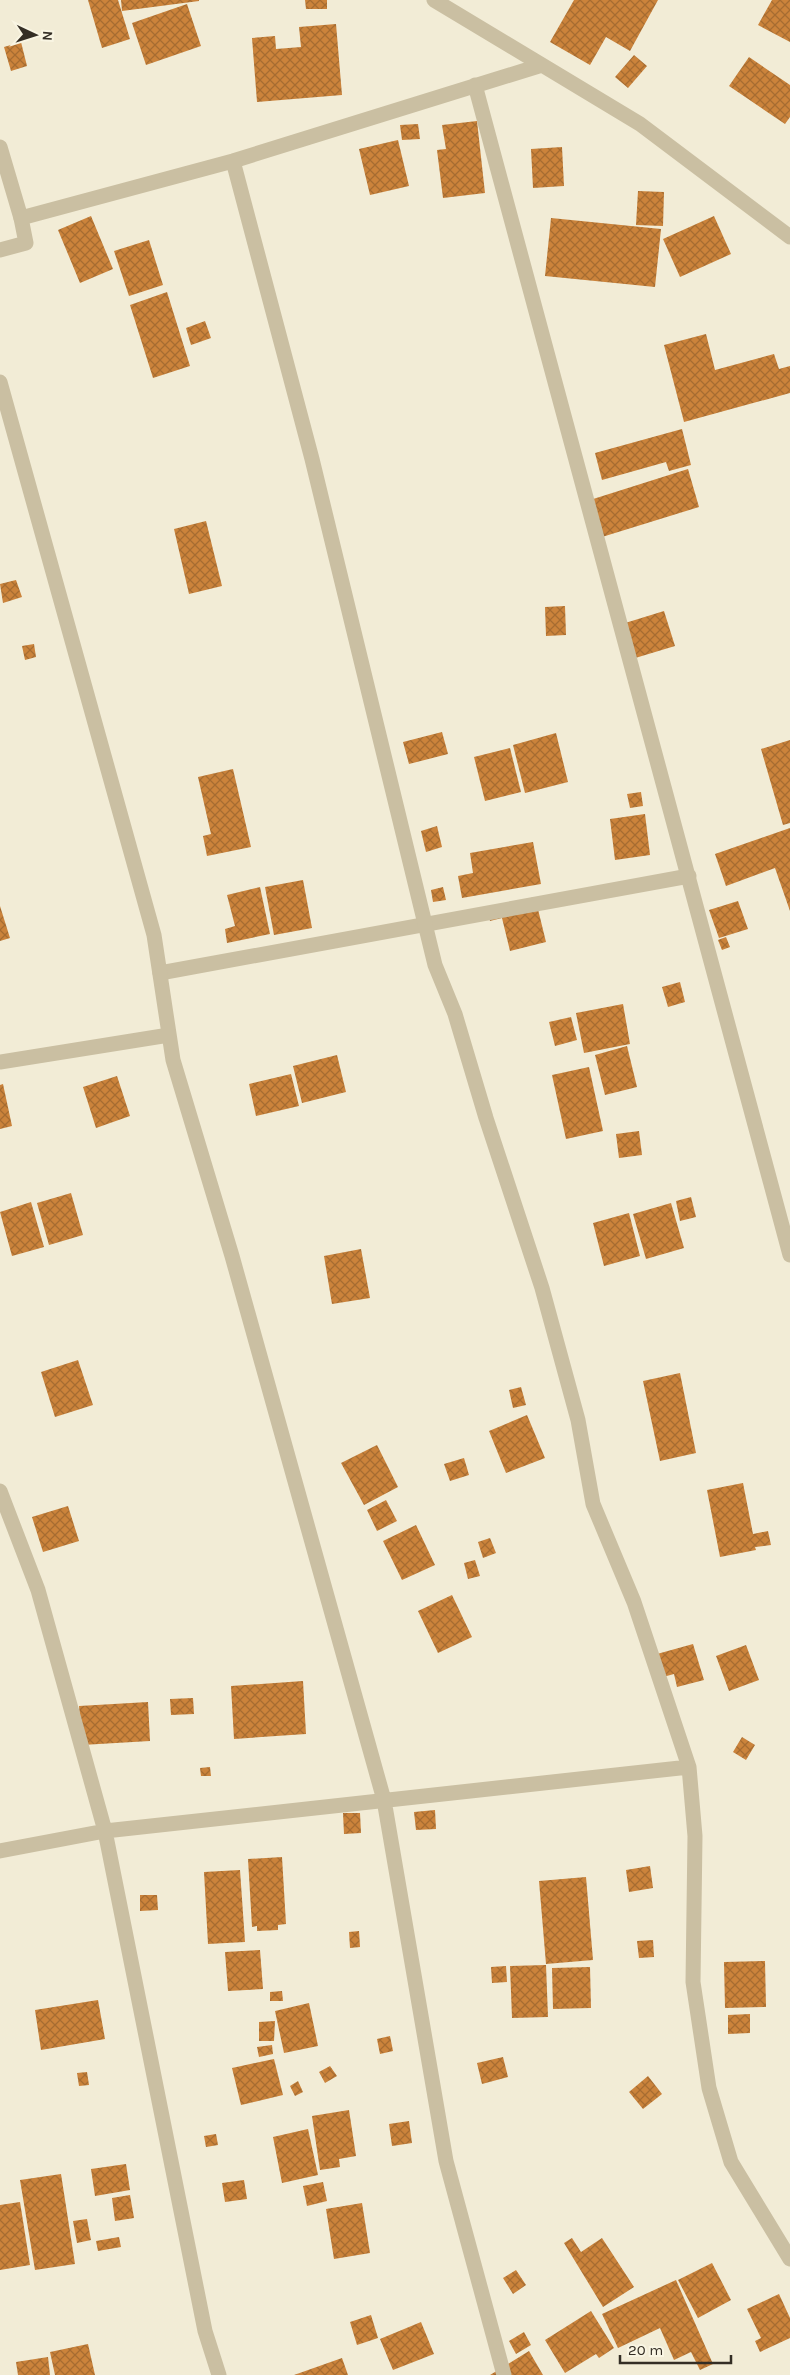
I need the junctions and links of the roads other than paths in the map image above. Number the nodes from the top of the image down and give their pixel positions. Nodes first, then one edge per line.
1 (434, 0) edge
2 (542, 65) junction
3 (475, 85) junction
4 (0, 147) edge
5 (233, 161) junction
6 (21, 218) junction
7 (790, 237) edge
8 (0, 250) edge
9 (0, 382) edge
10 (689, 876) junction
11 (426, 925) junction
12 (160, 973) junction
13 (169, 1035) junction
14 (0, 1062) edge
15 (790, 1256) edge
16 (0, 1490) edge
17 (689, 1767) junction
18 (384, 1800) junction
19 (105, 1831) junction
20 (0, 1851) edge
21 (790, 2259) edge
22 (218, 2375) edge
23 (504, 2375) edge

1 - 2 street
2 - 3 street
2 - 7 street
3 - 5 street
3 - 10 street
4 - 6 street
5 - 6 street
5 - 11 street
6 - 8 street
9 - 12 street
10 - 11 street
10 - 15 street
11 - 12 street
11 - 17 street
12 - 13 street
13 - 14 street
13 - 18 street
16 - 19 street
17 - 18 street
17 - 21 street
18 - 19 street
18 - 23 street
19 - 20 street
19 - 22 street

